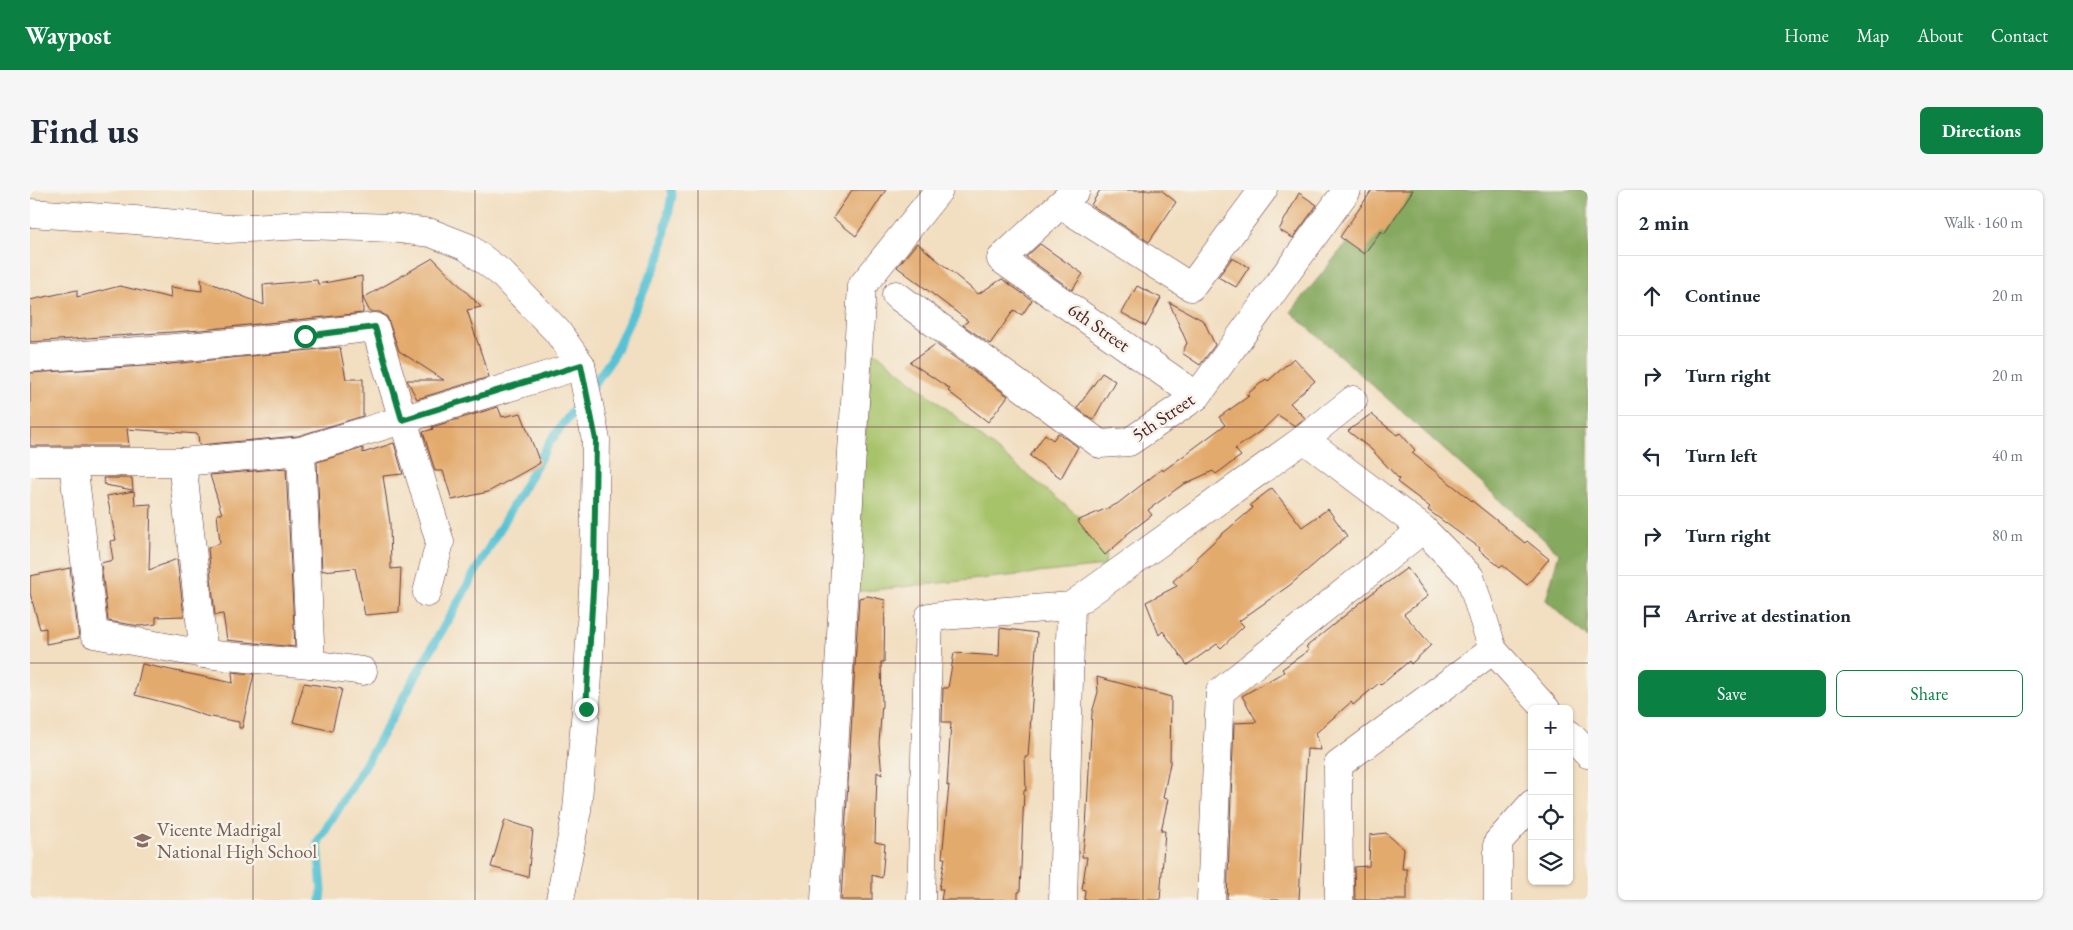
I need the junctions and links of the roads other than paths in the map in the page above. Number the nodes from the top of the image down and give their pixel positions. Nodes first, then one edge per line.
1 (939, 190) edge
2 (1263, 190) edge
3 (1347, 190) edge
4 (1068, 197) edge
5 (30, 213) edge
6 (896, 295) dead end
7 (30, 358) edge
8 (583, 373) junction
9 (1197, 396) junction
10 (1353, 400) dead end
11 (402, 420) junction
12 (1304, 439) junction
13 (301, 451) junction
14 (30, 462) edge
15 (182, 462) junction
16 (73, 463) junction
17 (1423, 530) junction
18 (427, 593) dead end
19 (1071, 606) junction
20 (1492, 650) junction
21 (204, 654) junction
22 (311, 664) junction
23 (363, 671) dead end
24 (1542, 705) edge
25 (1528, 808) edge
26 (560, 900) edge
27 (825, 900) edge
28 (921, 900) edge
29 (1063, 900) edge
30 (1211, 900) edge
31 (1339, 900) edge
32 (1498, 900) edge

1 - 27 street
2 - 4 street
3 - 9 street, 5th Street
4 - 9 street, 6th Street
5 - 8 street
6 - 9 street, 5th Street
7 - 11 street
8 - 11 street
8 - 26 street
10 - 12 street
11 - 13 street
11 - 18 street
12 - 17 street
12 - 19 street
13 - 15 street
13 - 22 street
14 - 16 street
15 - 16 street
15 - 21 street
16 - 21 street
17 - 20 street
17 - 30 street
19 - 28 street
19 - 29 street
20 - 24 street
20 - 31 street
21 - 22 street
22 - 23 street
25 - 32 street

